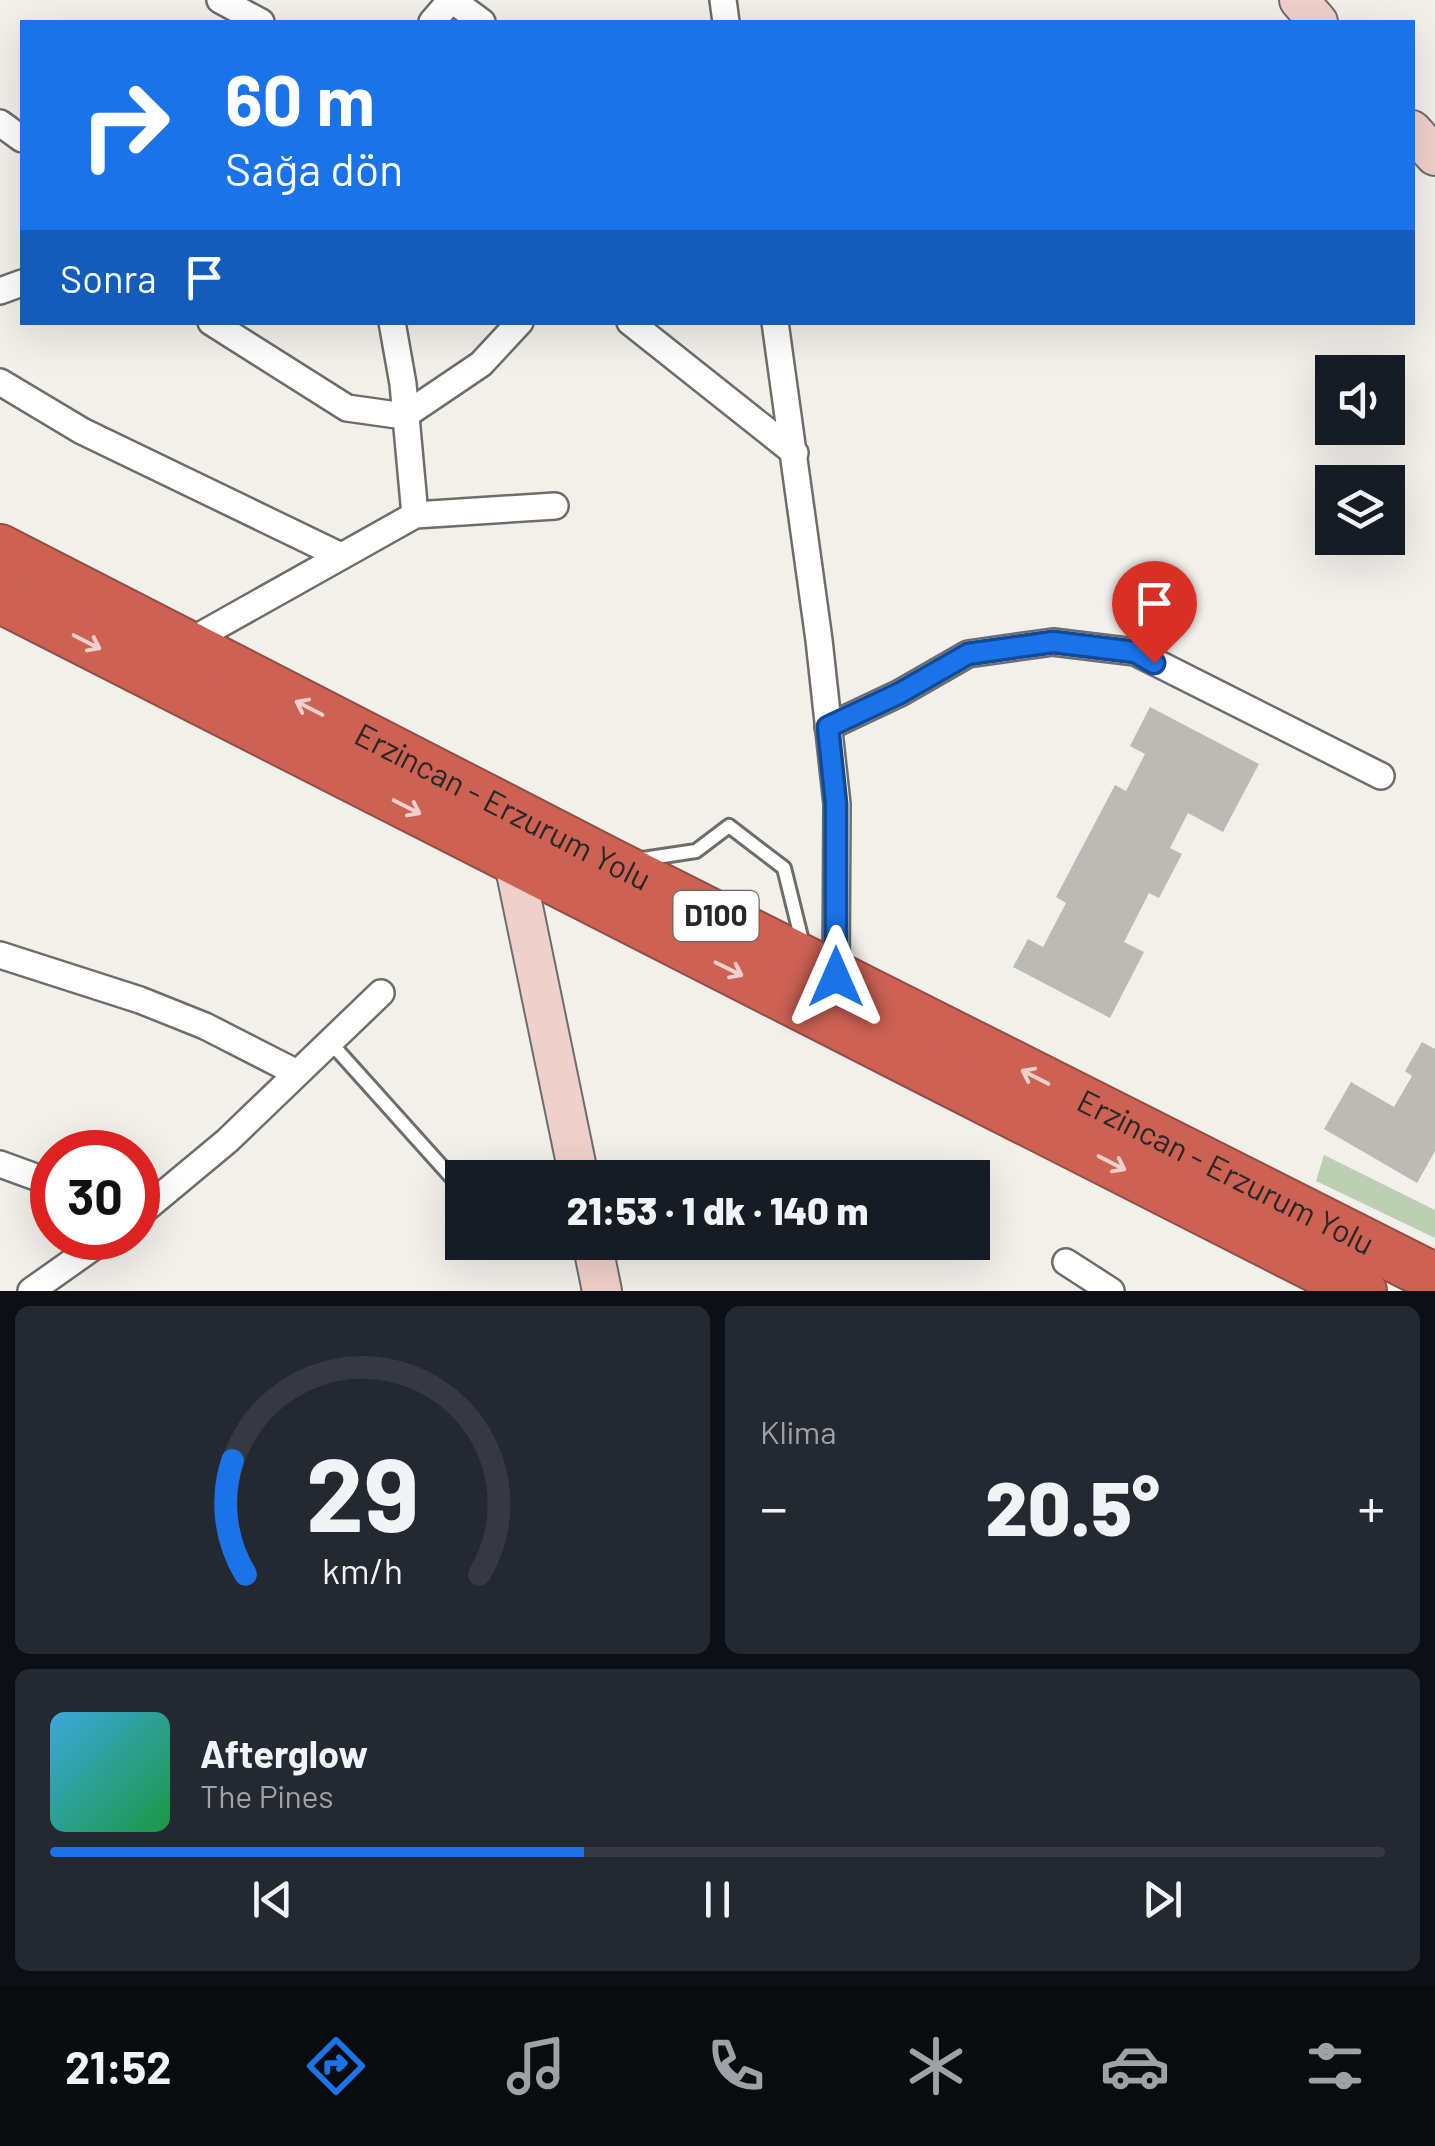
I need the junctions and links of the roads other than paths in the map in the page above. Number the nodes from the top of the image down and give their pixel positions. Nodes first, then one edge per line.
1 (220, 0) edge
2 (451, 0) edge
3 (1299, 0) edge
4 (257, 20) edge
5 (434, 20) edge
6 (479, 20) edge
7 (1316, 20) edge
8 (1415, 133) edge
9 (1435, 156) edge
10 (216, 325) edge
11 (393, 325) edge
12 (517, 325) edge
13 (634, 325) edge
14 (775, 325) edge
15 (0, 382) edge
16 (404, 416) junction
17 (795, 453) junction
18 (555, 506) dead end
19 (414, 514) junction
20 (0, 548) edge
21 (340, 556) junction
22 (0, 598) edge
23 (184, 644) junction
24 (828, 727) junction
25 (1380, 776) dead end
26 (514, 863) junction
27 (611, 864) junction
28 (0, 955) edge
29 (821, 969) junction
30 (382, 993) dead end
31 (330, 1042) junction
32 (297, 1073) junction
33 (575, 1160) edge
34 (0, 1164) edge
35 (445, 1170) edge
36 (30, 1175) edge
37 (160, 1196) edge
38 (75, 1260) edge
39 (596, 1260) edge
40 (1066, 1262) dead end
41 (1435, 1278) edge
42 (31, 1291) edge
43 (602, 1291) edge
44 (1110, 1291) edge
45 (1362, 1291) edge

1 - 4 street
2 - 5 street
2 - 6 street
3 - 7 main road
8 - 9 main road
10 - 16 street
11 - 16 street
12 - 16 street
13 - 17 street
14 - 17 street
15 - 21 street
16 - 19 street
17 - 24 street
18 - 19 street
19 - 21 street
20 - 23 highway, Erzincan - Erzurum Yolu / D100
21 - 23 street
22 -> 26 highway, Erzincan - Erzurum Yolu / D100
27 -> 23 highway, Erzincan - Erzurum Yolu / D100
24 - 25 street
24 - 29 street
26 - 33 main road
26 -> 45 highway, Erzincan - Erzurum Yolu / D100
27 - 29 highway, Erzincan - Erzurum Yolu / D100
27 - 29 lane
28 - 32 street
41 -> 29 highway, Erzincan - Erzurum Yolu / D100
30 - 31 street
31 - 32 street
31 - 35 lane
32 - 37 street
34 - 36 street
38 - 42 street
39 - 43 main road
40 - 44 street

